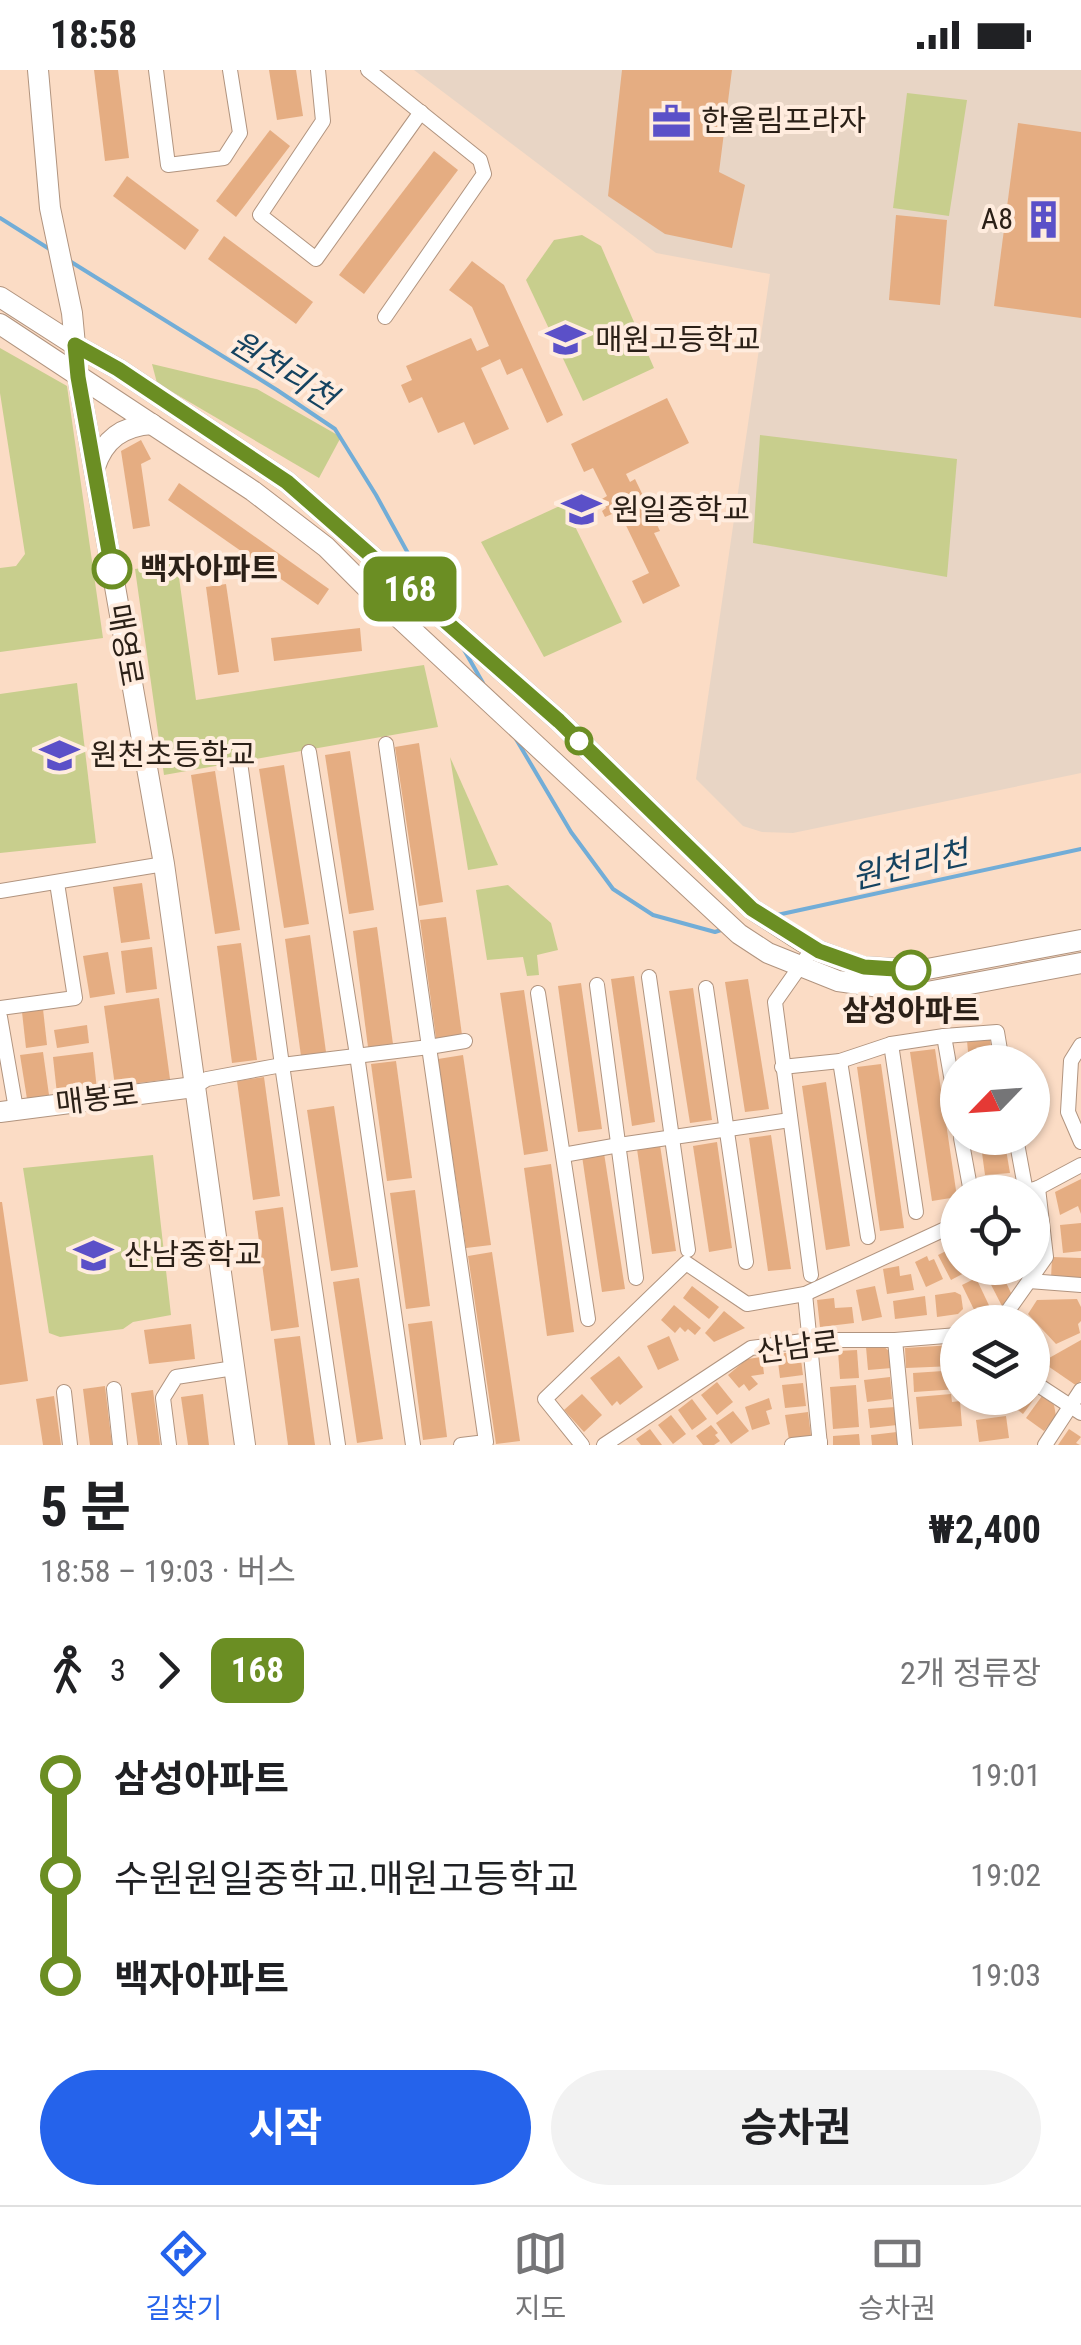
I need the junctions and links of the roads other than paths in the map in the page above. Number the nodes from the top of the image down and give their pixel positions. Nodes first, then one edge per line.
1 (38, 70) edge
2 (156, 70) edge
3 (230, 70) edge
4 (318, 70) edge
5 (368, 70) edge
6 (420, 112) junction
7 (0, 298) edge
8 (385, 317) dead end
9 (0, 324) edge
10 (75, 345) junction
11 (78, 377) junction
12 (152, 424) junction
13 (94, 469) junction
14 (386, 744) dead end
15 (310, 752) dead end
16 (240, 762) dead end
17 (164, 864) junction
18 (57, 882) junction
19 (0, 890) edge
20 (1081, 940) edge
21 (808, 945) junction
22 (1081, 962) edge
23 (799, 966) junction
24 (649, 978) dead end
25 (597, 985) dead end
26 (706, 988) dead end
27 (538, 993) dead end
28 (0, 1008) edge
29 (0, 1017) edge
30 (944, 1036) junction
31 (465, 1041) dead end
32 (891, 1044) junction
33 (946, 1045) edge
34 (999, 1045) edge
35 (1081, 1045) edge
36 (429, 1047) junction
37 (357, 1055) junction
38 (840, 1061) junction
39 (282, 1064) junction
40 (782, 1067) junction
41 (194, 1087) junction
42 (8, 1110) edge
43 (790, 1120) junction
44 (726, 1129) junction
45 (672, 1137) junction
46 (1081, 1142) edge
47 (618, 1145) junction
48 (563, 1155) junction
49 (1081, 1165) edge
50 (1050, 1180) edge
51 (916, 1212) dead end
52 (940, 1230) edge
53 (868, 1237) dead end
54 (688, 1250) dead end
55 (746, 1262) dead end
56 (810, 1275) dead end
57 (636, 1278) dead end
58 (1050, 1282) edge
59 (1081, 1284) edge
60 (805, 1294) junction
61 (588, 1319) dead end
62 (940, 1336) edge
63 (810, 1340) junction
64 (895, 1340) junction
65 (234, 1368) junction
66 (114, 1389) dead end
67 (1081, 1390) edge
68 (64, 1392) dead end
69 (1050, 1393) edge
70 (1076, 1410) edge
71 (820, 1444) edge
72 (70, 1445) edge
73 (120, 1445) edge
74 (169, 1445) edge
75 (245, 1445) edge
76 (338, 1445) edge
77 (414, 1445) edge
78 (461, 1445) edge
79 (582, 1445) edge
80 (604, 1445) edge
81 (792, 1445) edge
82 (905, 1445) edge
83 (1045, 1445) edge

1 - 10 main road, 매영로
2 - 3 street
4 - 6 street
5 - 6 street
6 - 8 street
7 - 10 main road
9 - 11 main road
10 - 11 main road, 매영로
10 - 21 main road
11 - 12 main road
11 - 13 main road, 매영로
12 - 13 main road
12 - 23 main road
13 - 17 main road, 매영로
14 - 36 street
15 - 37 street
16 - 39 street
17 - 18 street
17 - 41 main road, 매영로
18 - 19 street
18 - 28 street
20 - 21 main road
21 - 23 street
22 - 23 main road
23 - 40 street
24 - 45 street
25 - 47 street
26 - 44 street
27 - 48 street
29 - 42 street
30 - 32 street
30 - 33 street
30 - 34 street
31 - 36 street
32 - 38 street
32 - 51 street
35 - 46 street
36 - 37 street
36 - 78 street
37 - 39 street
37 - 77 street
38 - 40 street
38 - 53 street
39 - 41 street
39 - 76 street
40 - 43 street
41 - 42 main road, 매봉로
41 - 65 main road, 매영로
43 - 44 street
43 - 56 street
44 - 45 street
44 - 55 street
45 - 47 street
45 - 54 street
47 - 48 street
47 - 57 street
48 - 61 street
49 - 50 street
52 - 60 street
58 - 59 street
60 - 63 street
60 - 79 street
62 - 64 street, 산남로
63 - 64 street, 산남로
63 - 71 street
63 - 80 street, 산남로
64 - 82 street
65 - 74 street
65 - 75 main road, 매영로
66 - 73 street
67 - 70 street
68 - 72 street
69 - 70 street
70 - 83 street
71 - 81 street

